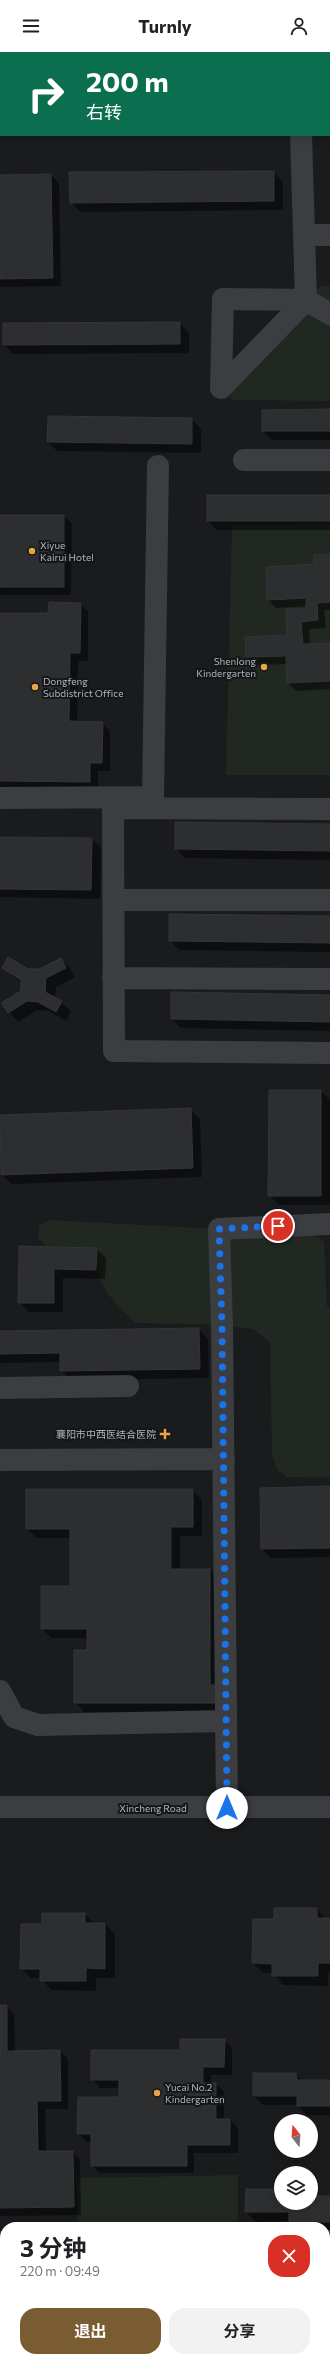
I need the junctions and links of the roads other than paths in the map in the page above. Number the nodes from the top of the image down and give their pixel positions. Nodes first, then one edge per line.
1 (301, 136) edge
2 (304, 235) junction
3 (330, 235) edge
4 (306, 300) junction
5 (330, 314) edge
6 (244, 460) dead end
7 (330, 460) edge
8 (158, 466) dead end
9 (0, 798) edge
10 (330, 809) edge
11 (114, 900) junction
12 (330, 900) edge
13 (113, 978) junction
14 (330, 978) edge
15 (330, 1053) edge
16 (330, 1224) edge
17 (128, 1386) dead end
18 (0, 1388) edge
19 (224, 1459) junction
20 (0, 1460) edge
21 (0, 1691) edge
22 (226, 1721) junction
23 (1, 1807) edge
24 (330, 1807) edge
25 (227, 1808) junction

1 - 2 street
2 - 3 street
2 - 4 street
4 - 4 street
4 - 5 street
6 - 7 street
8 - 9 street
10 - 11 street
11 - 12 street
11 - 13 street
13 - 14 street
13 - 15 street
16 - 19 street
17 - 18 street
19 - 20 street
19 - 22 street
21 - 22 street
22 - 25 street
23 - 25 street, Xincheng Road
24 - 25 street, Xincheng Road

